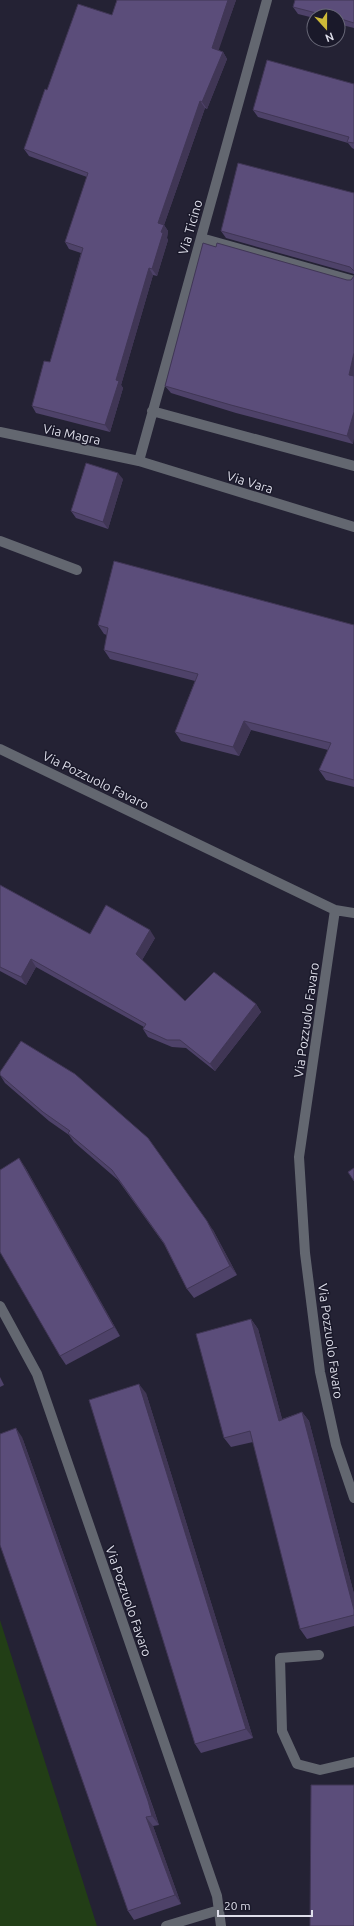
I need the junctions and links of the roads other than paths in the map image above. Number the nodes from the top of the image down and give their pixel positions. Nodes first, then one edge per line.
1 (267, 0) edge
2 (201, 238) junction
3 (354, 281) edge
4 (152, 411) junction
5 (0, 432) edge
6 (139, 461) junction
7 (354, 466) edge
8 (354, 527) edge
9 (0, 541) edge
10 (77, 570) dead end
11 (0, 749) edge
12 (334, 910) junction
13 (354, 913) edge
14 (0, 1306) edge
15 (354, 1498) edge
16 (319, 1655) dead end
17 (354, 1762) edge
18 (219, 1910) junction
19 (166, 1926) edge
20 (221, 1926) edge

1 - 2 street, Via Ticino
2 - 3 street
2 - 4 street, Via Ticino
4 - 6 street, Via Ticino
4 - 7 street
5 - 6 street, Via Magra
6 - 8 street, Via Vara
9 - 10 street
11 - 12 street, Via Pozzuolo Favaro
12 - 13 street
12 - 15 street, Via Pozzuolo Favaro
14 - 18 street, Via Pozzuolo Favaro
16 - 17 street
18 - 19 street
18 - 20 street, Via Pozzuolo Favaro

